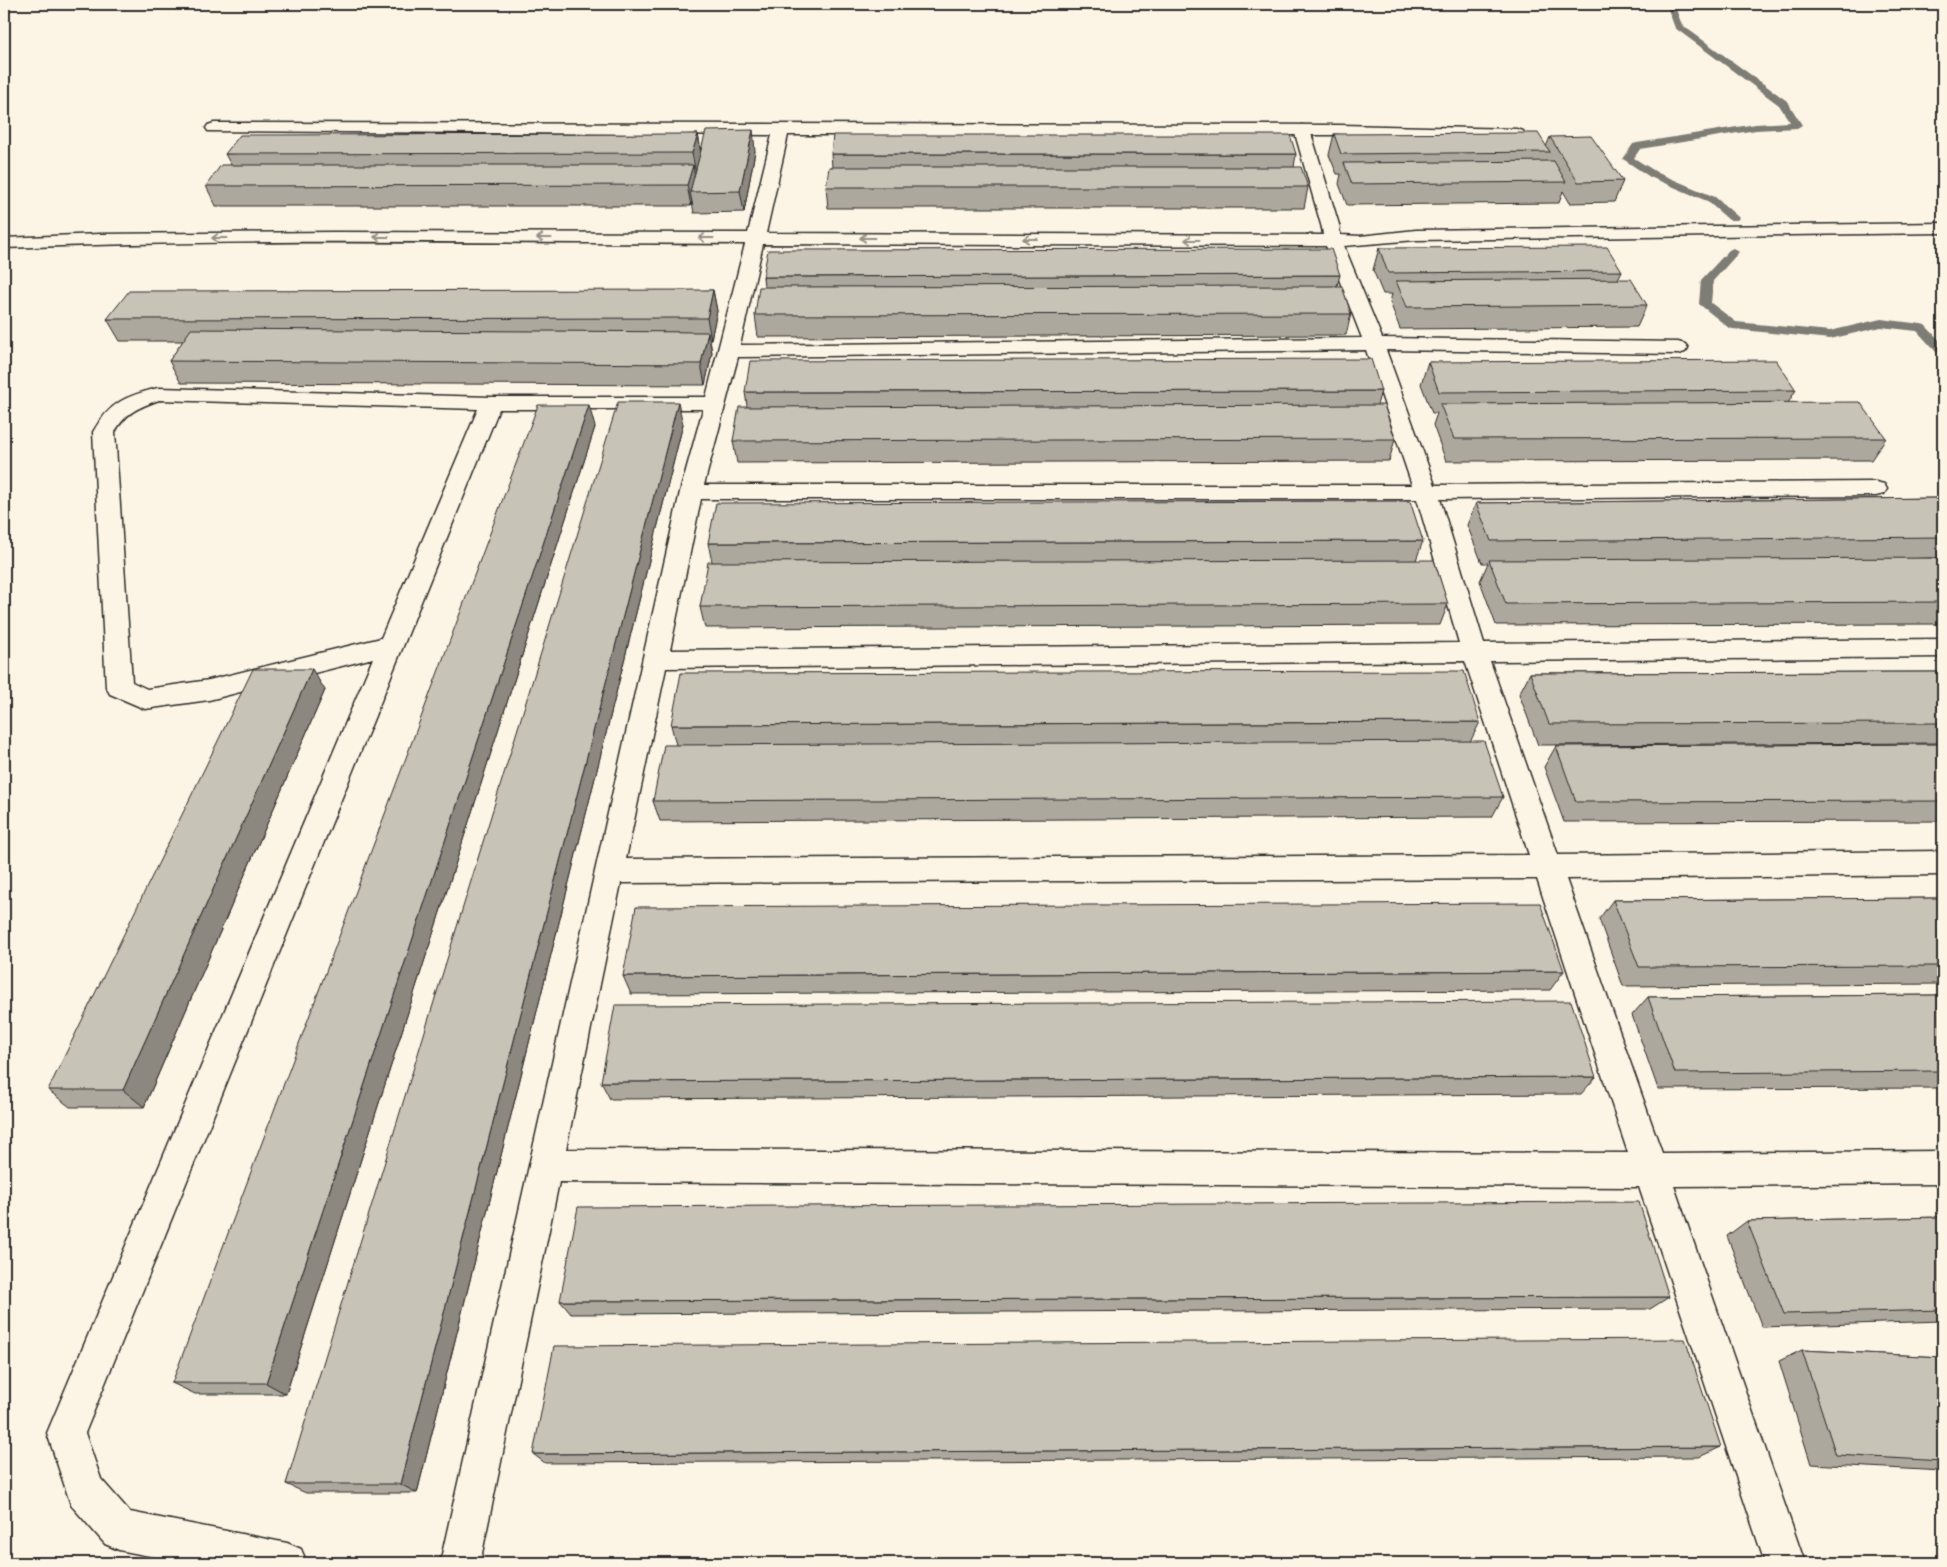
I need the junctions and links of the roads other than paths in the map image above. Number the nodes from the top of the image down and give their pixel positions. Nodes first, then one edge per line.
1 (214, 128) dead end
2 (780, 130) junction
3 (1302, 130) junction
4 (1535, 135) edge
5 (1943, 228) edge
6 (758, 231) junction
7 (1332, 234) junction
8 (4, 235) edge
9 (4, 243) edge
10 (1374, 344) junction
11 (1678, 348) dead end
12 (729, 351) junction
13 (491, 403) junction
14 (714, 403) junction
15 (1876, 489) dead end
16 (691, 492) junction
17 (1426, 492) junction
18 (390, 646) junction
19 (1943, 648) edge
20 (1475, 654) junction
21 (655, 659) junction
22 (1943, 864) edge
23 (1548, 868) junction
24 (609, 871) junction
25 (546, 1165) junction
26 (1943, 1167) edge
27 (1650, 1170) junction
28 (287, 1563) edge
29 (460, 1563) edge
30 (1785, 1563) edge

1 - 2 street
2 - 3 street
2 - 6 street
3 - 4 street
3 - 7 street
5 - 7 street
6 - 7 street
6 - 8 street
6 -> 9 street
6 - 12 street
7 - 10 street
10 - 11 street
10 - 12 street
10 - 17 street
12 - 14 street
13 - 14 street
13 - 18 street
13 - 18 street
14 - 16 street
15 - 17 street
16 - 17 street
16 - 21 street
17 - 20 street
18 - 28 street
19 - 20 street
20 - 21 street
20 - 23 street
21 - 24 street
22 - 23 street
23 - 24 street
23 - 27 street
24 - 25 street
25 - 27 street
25 - 29 street
26 - 27 street
27 - 30 street

